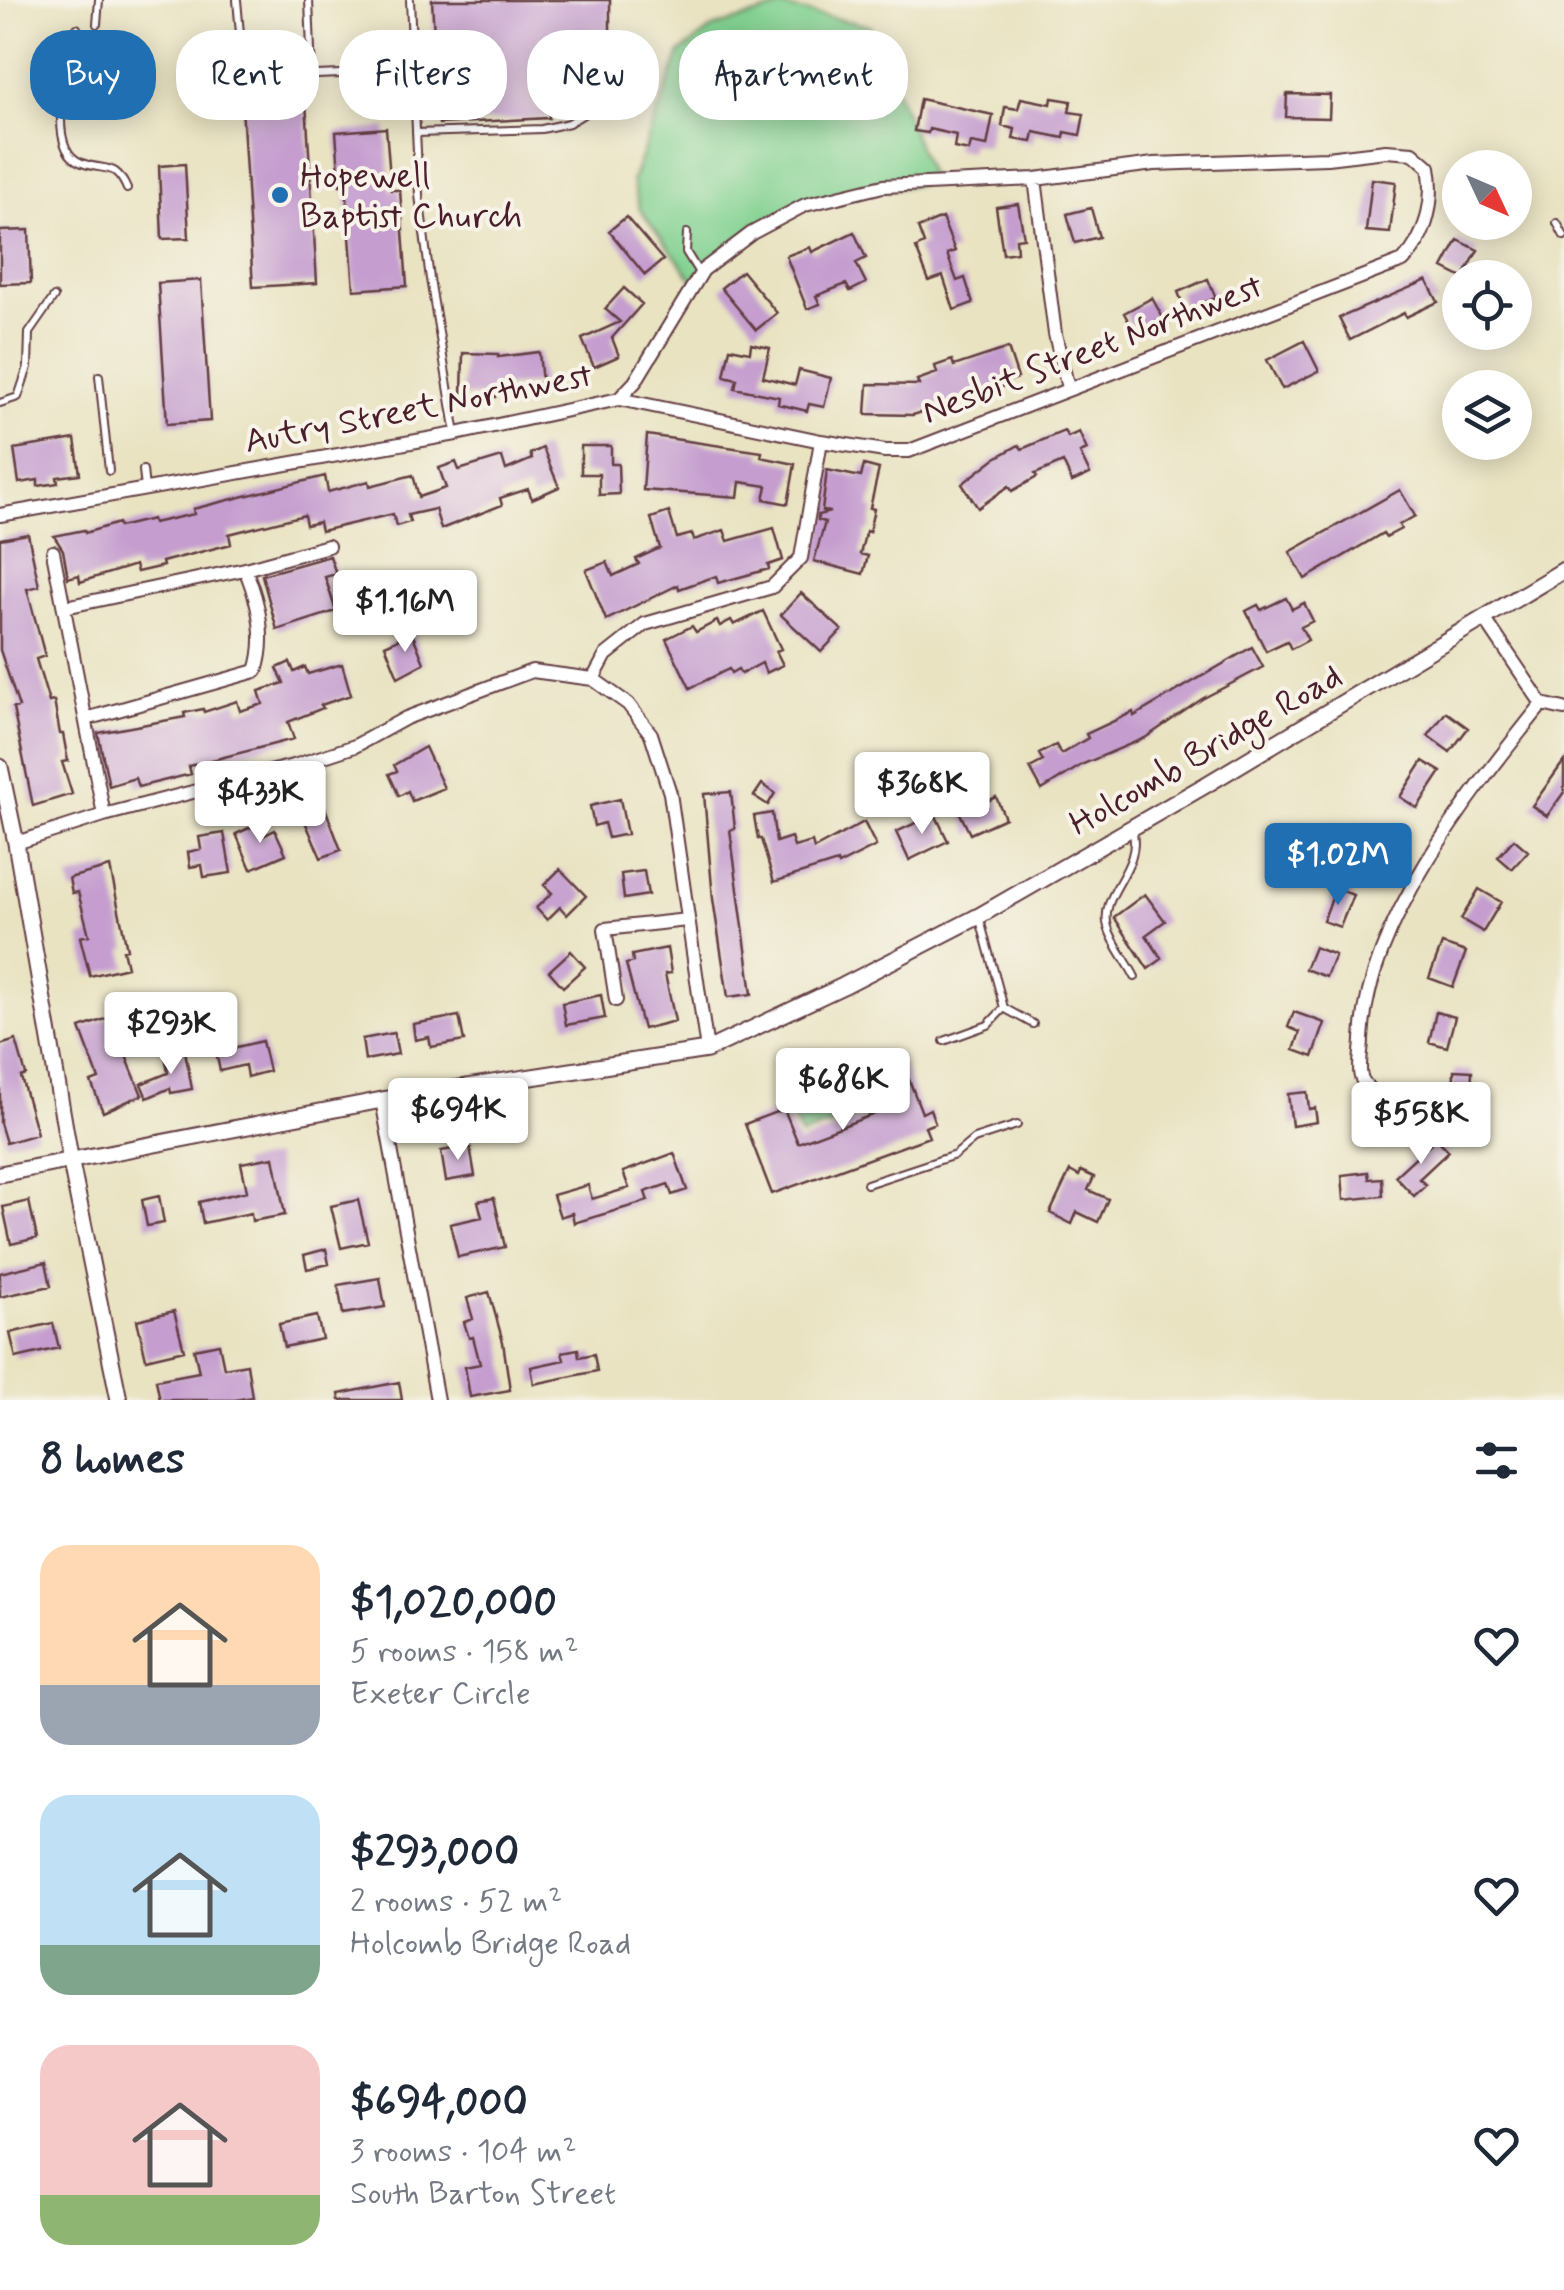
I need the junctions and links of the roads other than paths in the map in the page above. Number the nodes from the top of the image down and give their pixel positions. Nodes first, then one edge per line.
1 (99, 0) edge
2 (237, 0) edge
3 (309, 0) edge
4 (410, 0) edge
5 (97, 24) dead end
6 (77, 28) dead end
7 (240, 30) edge
8 (310, 30) edge
9 (411, 30) edge
10 (415, 120) edge
11 (574, 120) edge
12 (416, 134) junction
13 (1357, 154) joint
14 (1035, 179) junction
15 (128, 189) dead end
16 (1557, 222) dead end
17 (687, 233) dead end
18 (1564, 236) edge
19 (700, 274) junction
20 (54, 296) dead end
21 (99, 376) dead end
22 (1068, 388) junction
23 (619, 398) junction
24 (0, 403) edge
25 (456, 434) junction
26 (822, 441) junction
27 (143, 470) dead end
28 (109, 471) dead end
29 (145, 489) junction
30 (0, 514) edge
31 (328, 546) dead end
32 (53, 552) dead end
33 (246, 569) junction
34 (1564, 570) edge
35 (66, 607) junction
36 (1484, 618) junction
37 (593, 679) junction
38 (1542, 704) junction
39 (1564, 709) edge
40 (86, 719) junction
41 (0, 767) edge
42 (104, 815) junction
43 (1132, 828) junction
44 (16, 843) junction
45 (979, 916) junction
46 (687, 920) junction
47 (1135, 976) dead end
48 (616, 1000) dead end
49 (1004, 1008) junction
50 (1034, 1024) dead end
51 (944, 1041) dead end
52 (706, 1050) junction
53 (1374, 1096) dead end
54 (382, 1100) junction
55 (1017, 1125) dead end
56 (71, 1162) junction
57 (0, 1174) edge
58 (867, 1184) dead end
59 (118, 1400) edge
60 (437, 1400) edge

1 - 5 lane
2 - 7 lane
3 - 8 lane
4 - 9 lane
6 - 15 lane
10 - 12 lane
11 - 12 lane
12 - 25 lane
13 - 14 street, Autry Street Northwest
13 - 22 street, Nesbit Street Northwest
14 - 19 street, Autry Street Northwest
14 - 22 street
16 - 18 lane
17 - 19 lane
19 - 23 street, Autry Street Northwest
20 - 24 lane
21 - 28 lane
22 - 26 street, Nesbit Street Northwest
23 - 25 street, Autry Street Northwest
23 - 26 street, Nesbit Street Northwest
25 - 29 street, Autry Street Northwest
26 - 37 street
27 - 29 lane
29 - 30 street, Autry Street Northwest
31 - 33 street
32 - 35 street
33 - 35 street
33 - 40 street
34 - 36 street, Holcomb Bridge Road
35 - 40 street
36 - 38 street
36 - 43 street, Holcomb Bridge Road
37 - 42 street
37 - 46 street
38 - 39 street
38 - 53 street
40 - 42 street
41 - 44 street
42 - 44 street
43 - 45 street, Holcomb Bridge Road
43 - 47 lane
44 - 56 street
45 - 49 lane
45 - 52 street, Holcomb Bridge Road
46 - 48 street
46 - 52 street
49 - 50 lane
49 - 51 lane
52 - 54 street, Holcomb Bridge Road
54 - 56 street, Holcomb Bridge Road
54 - 60 street
55 - 58 lane
56 - 57 street, Holcomb Bridge Road
56 - 59 street

